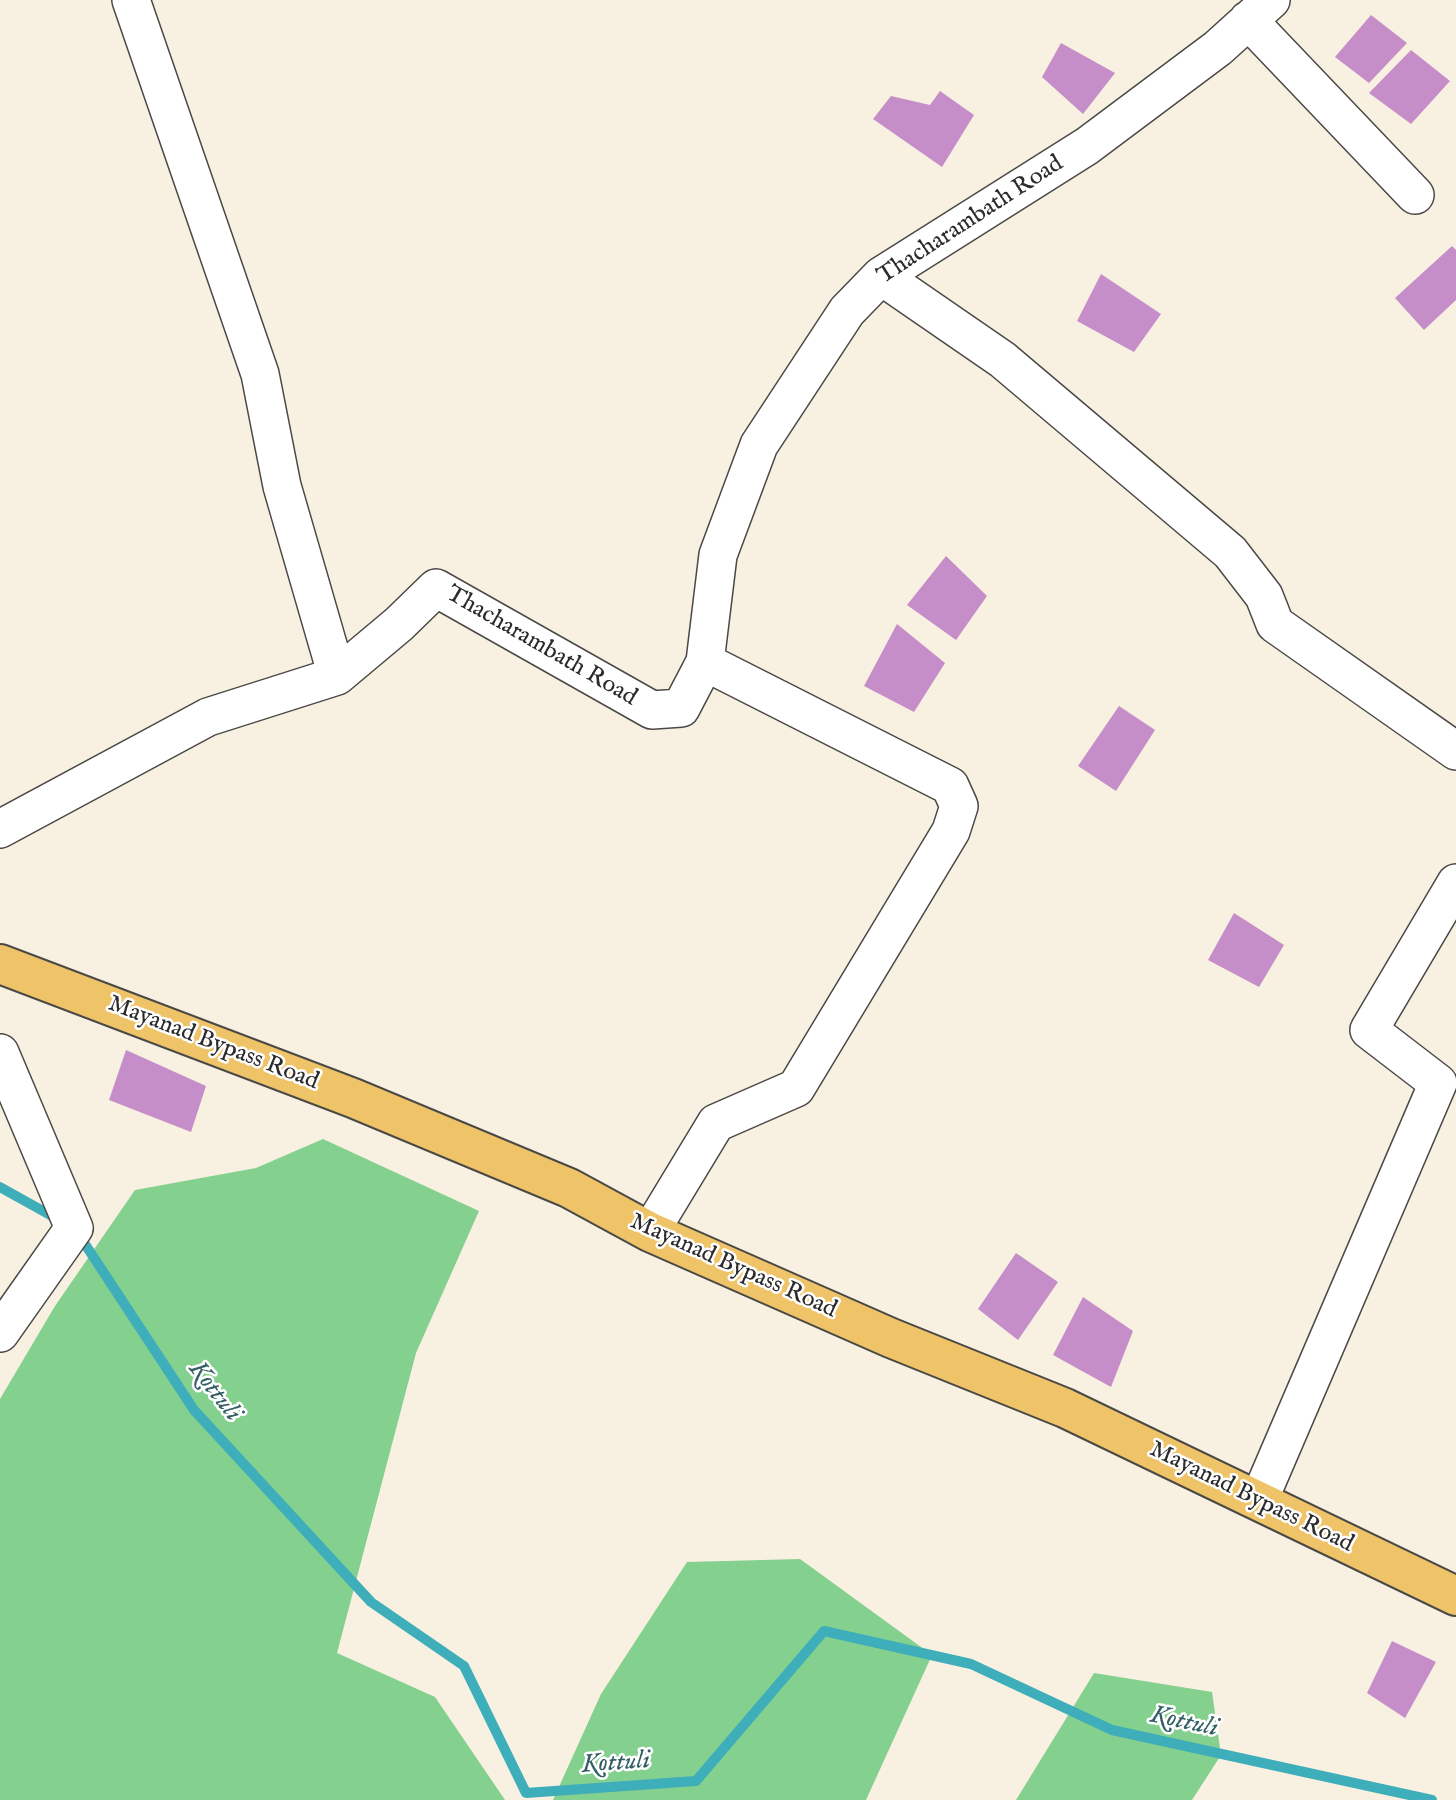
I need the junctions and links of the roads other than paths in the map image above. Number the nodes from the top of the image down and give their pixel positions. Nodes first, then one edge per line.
1 (131, 0) edge
2 (1259, 10) edge
3 (1415, 195) dead end
4 (881, 276) junction
5 (705, 662) junction
6 (337, 676) junction
7 (1456, 751) edge
8 (0, 828) edge
9 (1456, 883) edge
10 (0, 964) edge
11 (0, 1053) edge
12 (650, 1232) junction
13 (0, 1333) edge
14 (1259, 1500) junction
15 (1456, 1596) edge

1 - 6 street
2 - 3 street
2 - 4 street, Thacharambath Road
4 - 5 street, Thacharambath Road
4 - 7 street
5 - 6 street, Thacharambath Road
5 - 12 street
6 - 8 street
9 - 14 street
10 - 12 main road, Mayanad Bypass Road
11 - 13 street
12 - 14 main road, Mayanad Bypass Road
14 - 15 main road, Mayanad Bypass Road

